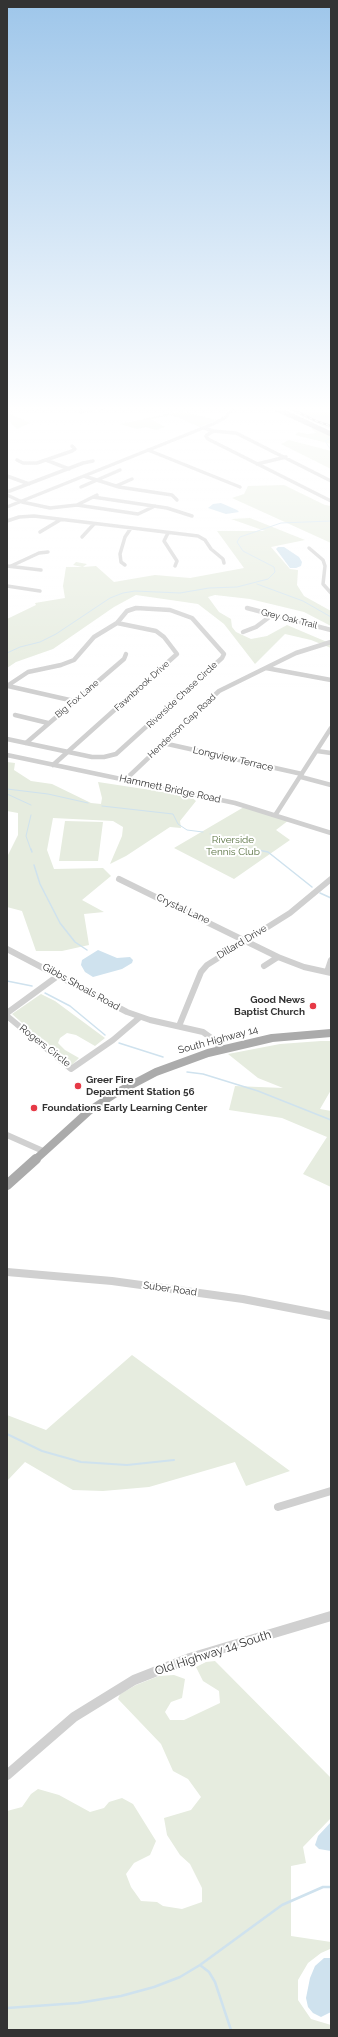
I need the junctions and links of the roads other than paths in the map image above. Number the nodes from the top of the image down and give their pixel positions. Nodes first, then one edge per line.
1 (19, 502) edge
2 (25, 502) edge
3 (83, 502) edge
4 (122, 502) edge
5 (131, 502) edge
6 (77, 505) junction
7 (155, 506) junction
8 (7, 507) edge
9 (107, 510) junction
10 (192, 516) dead end
11 (60, 520) junction
12 (7, 521) edge
13 (94, 524) junction
14 (131, 528) junction
15 (40, 532) dead end
16 (168, 533) junction
17 (82, 538) dead end
18 (309, 548) dead end
19 (48, 552) dead end
20 (224, 563) dead end
21 (125, 565) dead end
22 (9, 566) edge
23 (175, 566) dead end
24 (41, 570) dead end
25 (7, 586) edge
26 (40, 591) dead end
27 (331, 593) edge
28 (246, 608) dead end
29 (272, 615) junction
30 (116, 622) junction
31 (331, 630) edge
32 (243, 632) dead end
33 (331, 642) edge
34 (126, 654) dead end
35 (266, 668) junction
36 (331, 680) edge
37 (7, 686) edge
38 (74, 701) junction
39 (15, 715) dead end
40 (48, 723) junction
41 (331, 728) edge
42 (7, 739) edge
43 (26, 743) junction
44 (163, 743) junction
45 (317, 751) junction
46 (68, 752) junction
47 (331, 753) edge
48 (7, 755) edge
49 (52, 765) junction
50 (301, 776) junction
51 (125, 780) junction
52 (331, 785) edge
53 (276, 814) junction
54 (331, 833) edge
55 (119, 879) dead end
56 (331, 879) edge
57 (246, 940) junction
58 (7, 949) edge
59 (278, 957) junction
60 (331, 960) edge
61 (264, 966) dead end
62 (329, 972) edge
63 (59, 975) junction
64 (7, 1013) edge
65 (7, 1016) edge
66 (140, 1016) junction
67 (179, 1026) junction
68 (331, 1033) edge
69 (221, 1049) junction
70 (7, 1135) edge
71 (43, 1151) junction
72 (7, 1185) edge
73 (7, 1272) edge
74 (331, 1316) edge
75 (331, 1491) edge
76 (278, 1507) dead end
77 (331, 1616) edge
78 (7, 1775) edge

1 - 8 street
2 - 6 street
3 - 6 street
4 - 9 street
5 - 7 street
6 - 9 street
7 - 9 street
7 - 10 street
11 - 12 street
11 - 13 street
11 - 15 street
13 - 14 street
13 - 17 street
14 - 16 street
14 - 21 street
16 - 20 street
16 - 23 street
18 - 27 street
19 - 22 street
22 - 24 street
25 - 26 street
28 - 29 street, Grey Oak Trail
29 - 31 street, Grey Oak Trail
29 - 32 street
30 - 37 street, Riverside Chase Circle
30 - 46 street, Fawnbrook Drive
30 - 46 street, Riverside Chase Circle
33 - 35 street, Henderson Gap Road
34 - 38 street, Big Fox Lane
35 - 36 street
35 - 44 street, Henderson Gap Road
37 - 38 street
38 - 40 street, Big Fox Lane
39 - 40 street
40 - 43 street, Big Fox Lane
41 - 45 street
42 - 43 street, Riverside Chase Circle
43 - 46 street, Riverside Chase Circle
44 - 50 street, Longview Terrace
44 - 51 street, Henderson Gap Road
45 - 47 street
45 - 50 street
46 - 49 street, Fawnbrook Drive
48 - 49 street, Hammett Bridge Road
49 - 51 street, Hammett Bridge Road
50 - 52 street, Longview Terrace
50 - 53 street
51 - 53 street, Hammett Bridge Road
53 - 54 street, Hammett Bridge Road
55 - 57 street, Crystal Lane
56 - 57 street, Dillard Drive
57 - 59 street, Crystal Lane
57 - 67 street, Dillard Drive
58 - 63 street, Gibbs Shoals Road
59 - 61 street
59 - 62 street, Crystal Lane
60 - 62 street
63 - 64 street
63 - 66 street, Gibbs Shoals Road
65 - 66 street, Rogers Circle
66 - 67 street, Gibbs Shoals Road
67 - 69 street, Gibbs Shoals Road
68 - 69 main road, South Highway 14
69 - 71 main road, South Highway 14
70 - 71 street
71 - 72 main road, South Highway 14
73 - 74 street, Suber Road
75 - 76 street
77 - 78 street, Old Highway 14 South

